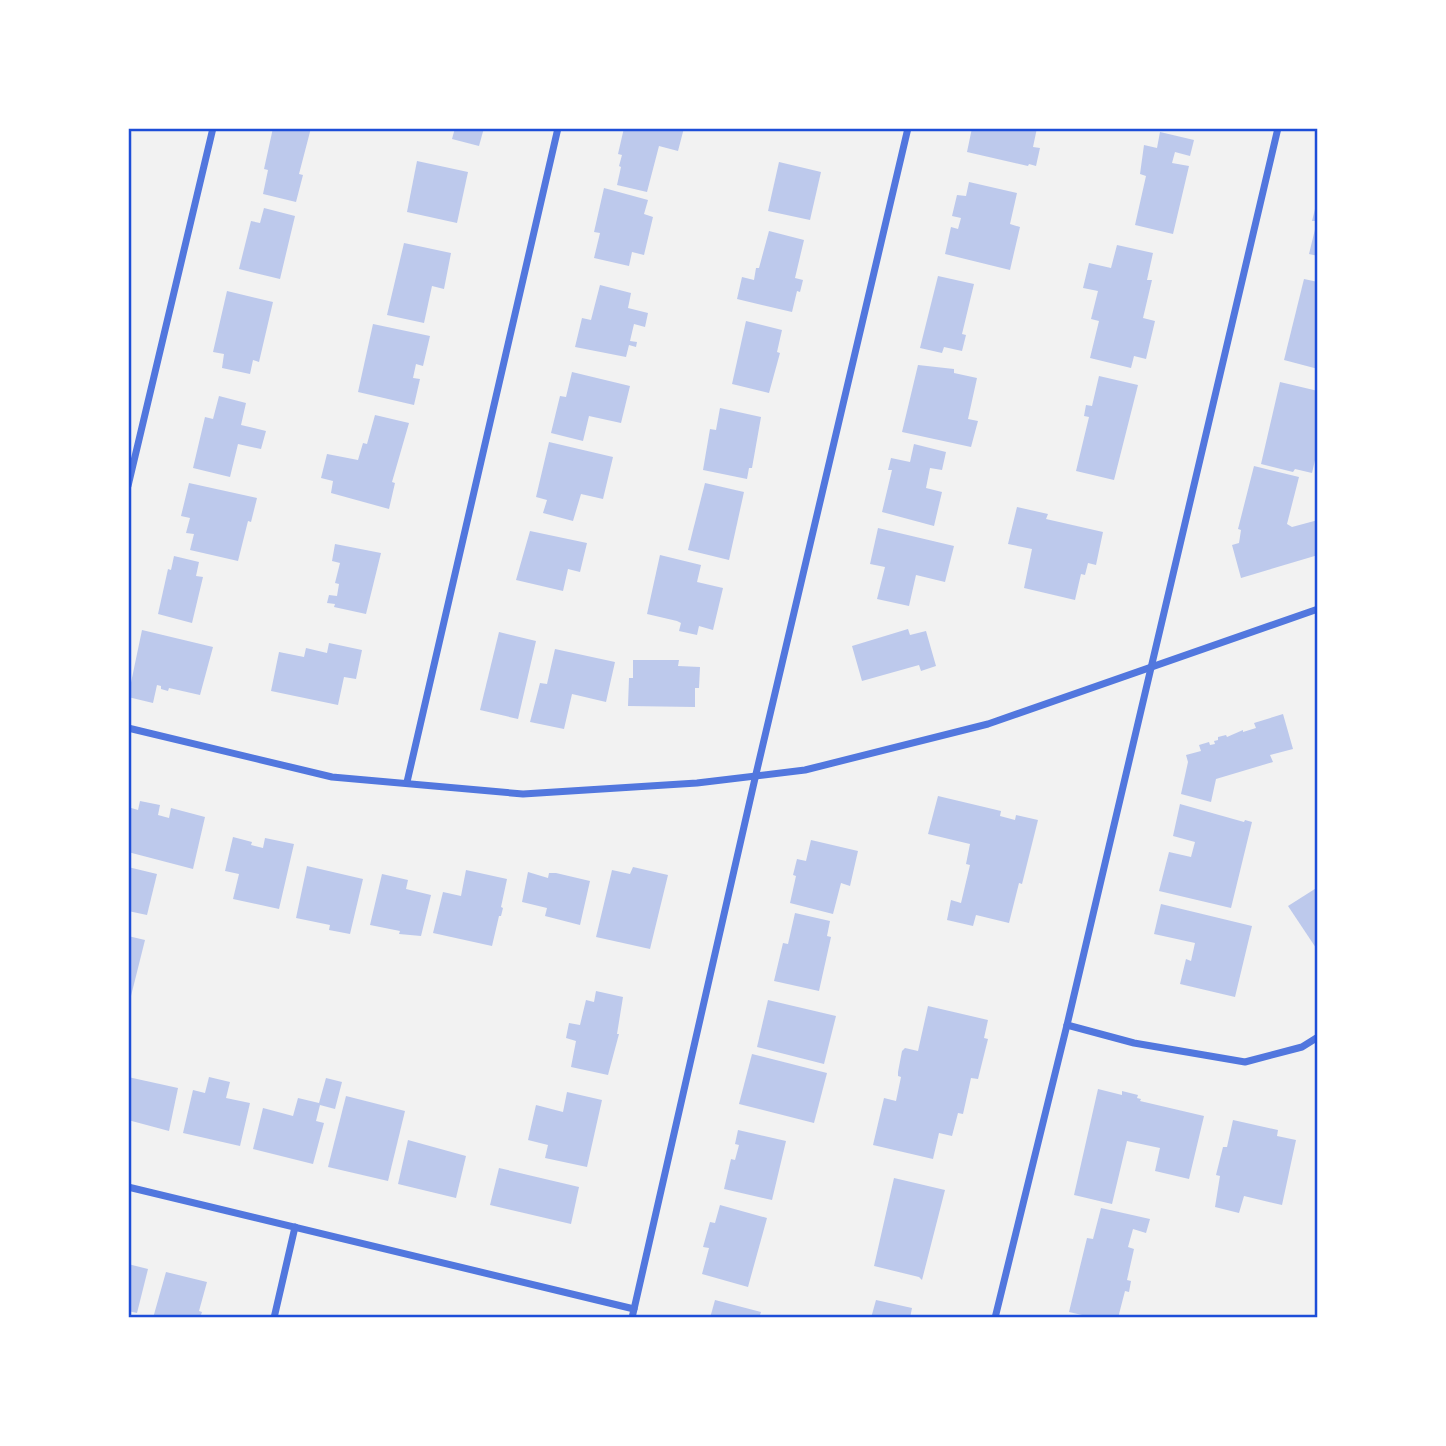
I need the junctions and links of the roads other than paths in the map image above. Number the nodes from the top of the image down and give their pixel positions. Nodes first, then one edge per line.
1 (213, 128) edge
2 (558, 128) edge
3 (908, 128) edge
4 (1278, 128) edge
5 (128, 486) edge
6 (1318, 608) edge
7 (1150, 666) junction
8 (128, 728) edge
9 (756, 774) junction
10 (407, 782) junction
11 (1067, 1025) junction
12 (1318, 1037) edge
13 (128, 1187) edge
14 (295, 1227) junction
15 (634, 1309) junction
16 (274, 1318) edge
17 (632, 1318) edge
18 (995, 1318) edge

1 - 5 street
2 - 10 street
3 - 9 street
4 - 7 street
6 - 7 street
7 - 9 street
7 - 11 street
8 - 10 street
9 - 10 street
9 - 15 street
11 - 12 street
11 - 18 street
13 - 14 street
14 - 15 street
14 - 16 street
15 - 17 street

